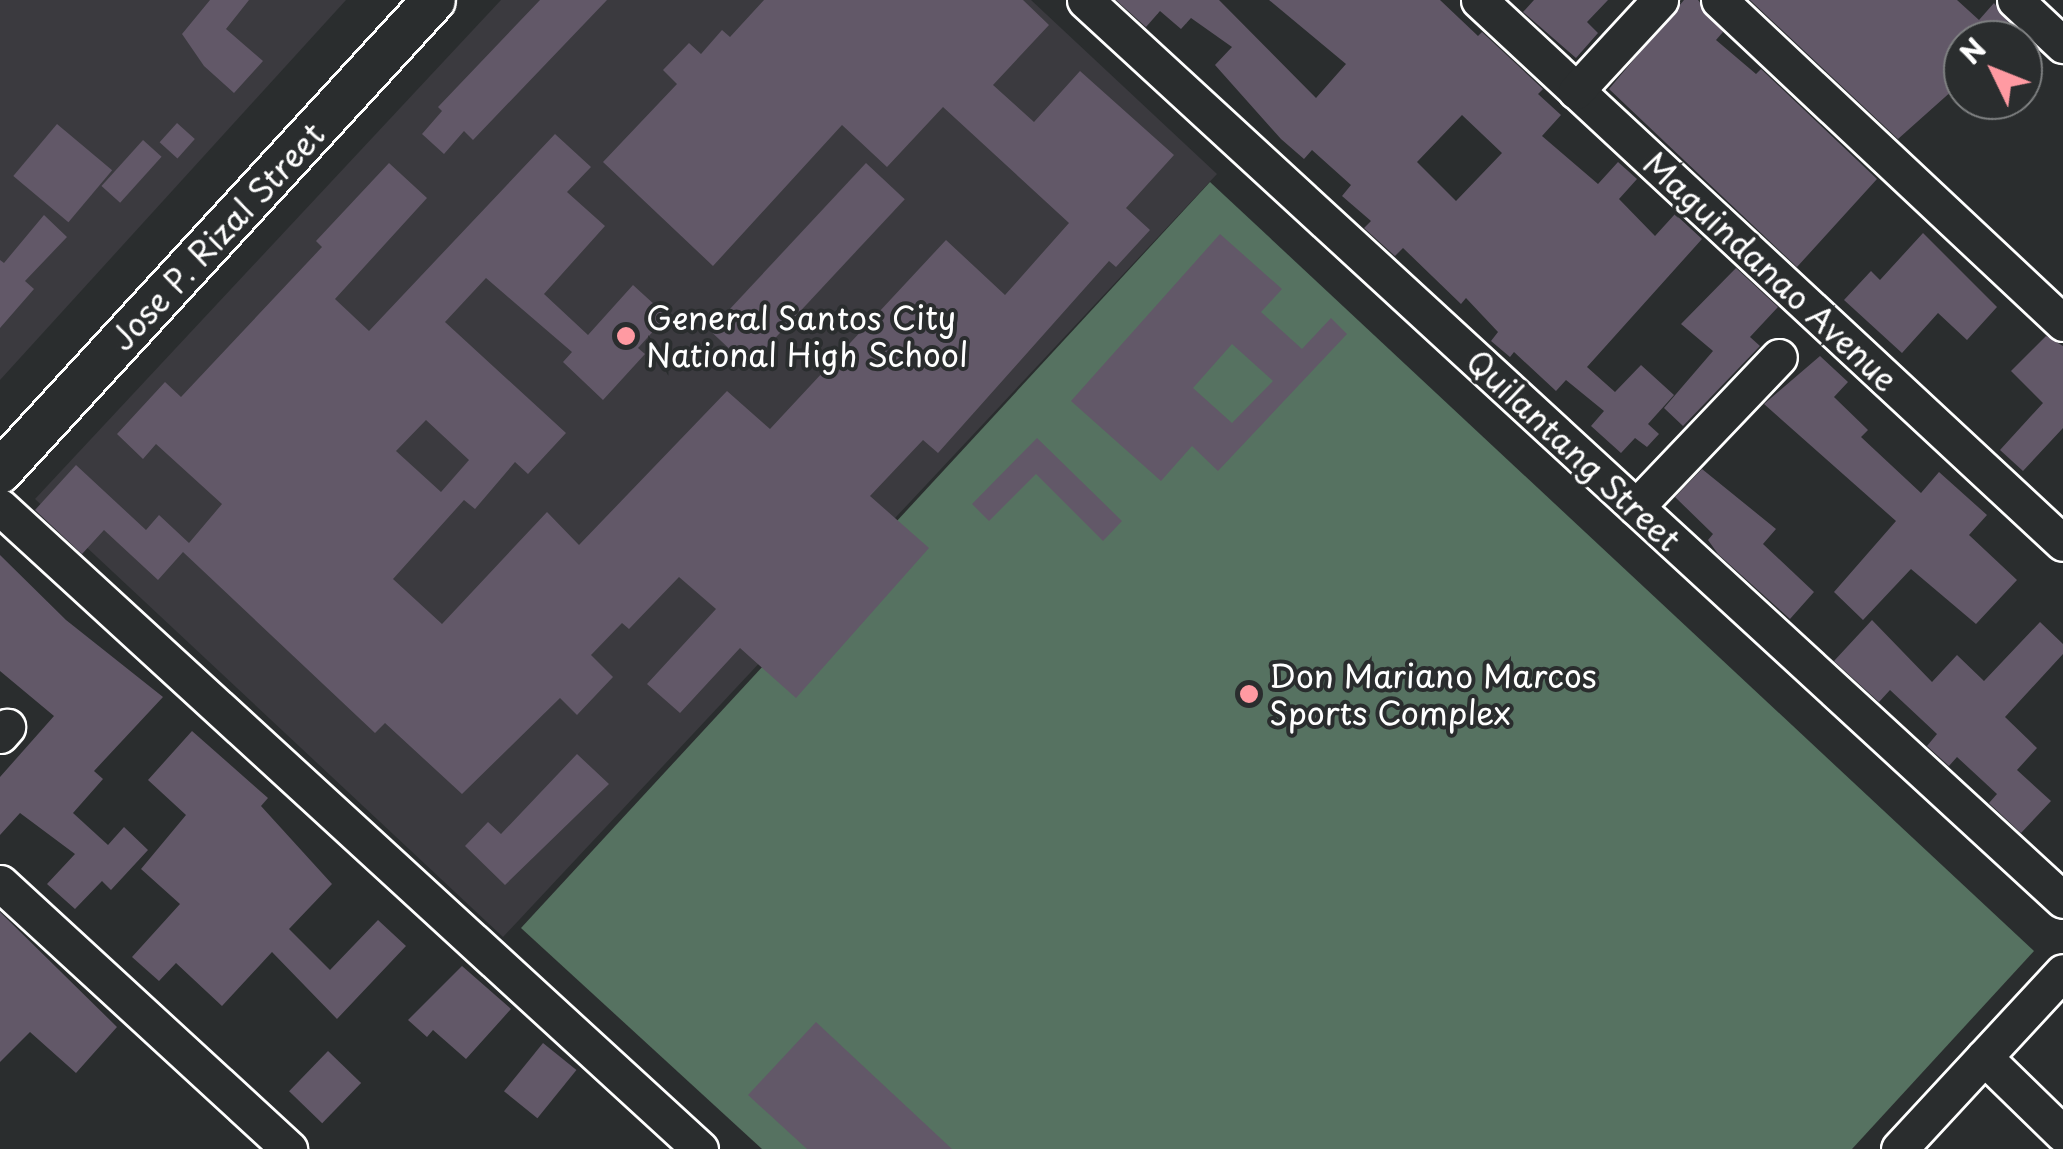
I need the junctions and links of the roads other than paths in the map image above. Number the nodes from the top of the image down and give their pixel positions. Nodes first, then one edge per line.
1 (434, 0) edge
2 (1085, 0) edge
3 (1479, 0) edge
4 (1660, 0) edge
5 (1719, 0) edge
6 (2015, 0) edge
7 (2063, 45) edge
8 (1576, 91) junction
9 (2063, 323) edge
10 (1780, 356) dead end
11 (0, 472) edge
12 (0, 507) edge
13 (1636, 507) junction
14 (2063, 543) edge
15 (0, 884) edge
16 (2063, 900) edge
17 (2063, 972) edge
18 (1984, 1057) junction
19 (2063, 1134) edge
20 (289, 1149) edge
21 (700, 1149) edge
22 (1899, 1149) edge

1 - 11 street, Jose P. Rizal Street
2 - 13 street, Quilantang Street
3 - 8 street, Maguindanao Avenue
4 - 8 street
5 - 9 street
6 - 7 street
8 - 14 street, Maguindanao Avenue
10 - 13 street
12 - 21 street
13 - 16 street, Quilantang Street
15 - 20 street
17 - 18 street
18 - 19 street
18 - 22 street

